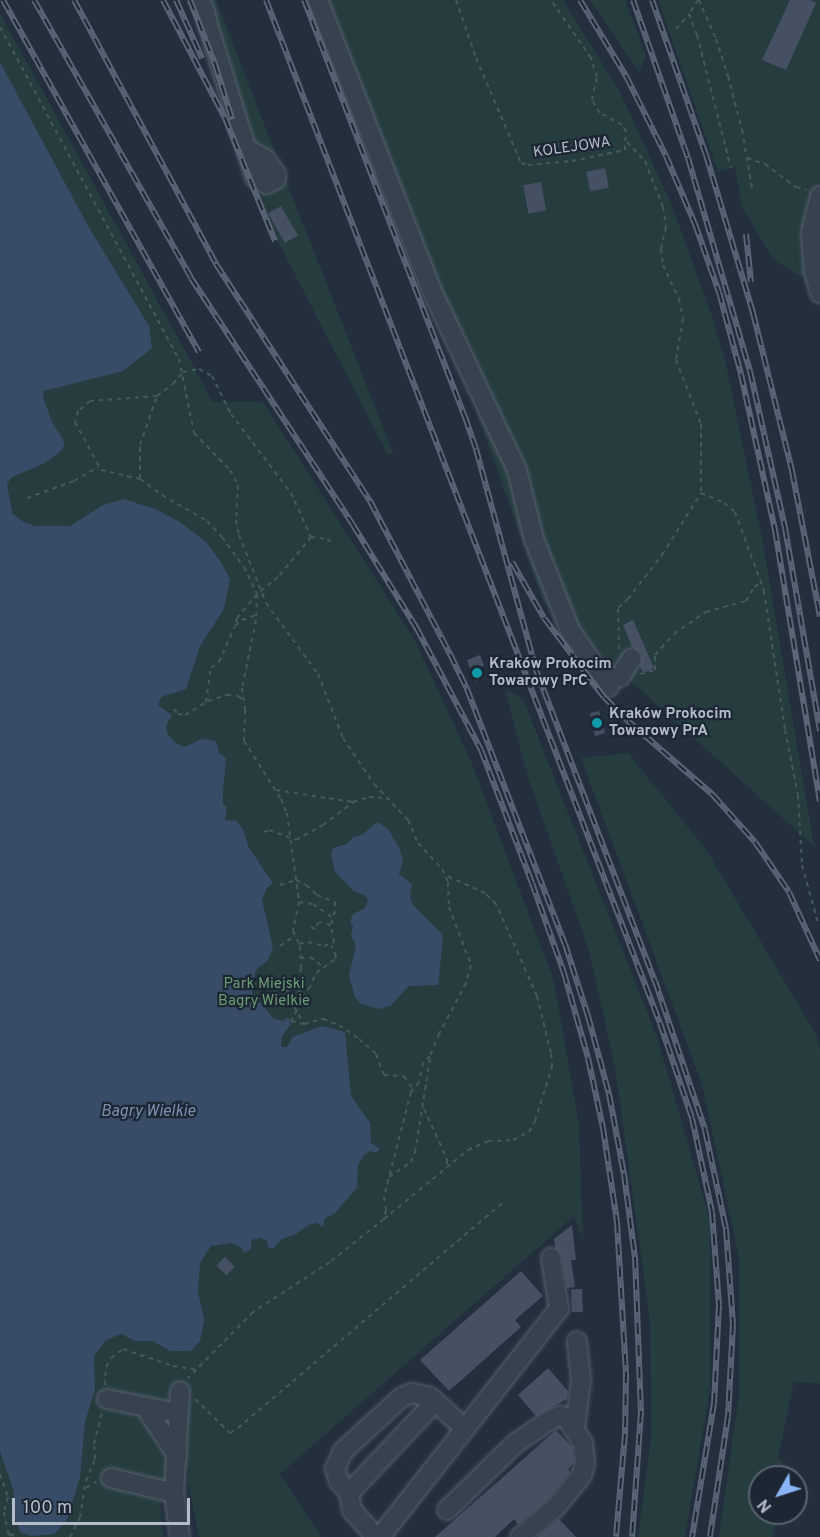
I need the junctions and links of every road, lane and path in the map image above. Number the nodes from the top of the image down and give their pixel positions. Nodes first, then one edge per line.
1 (200, 0) edge
2 (318, 0) edge
3 (456, 0) edge
4 (551, 0) edge
5 (699, 0) edge
6 (689, 14) junction
7 (0, 27) edge
8 (676, 29) dead end
9 (627, 142) junction
10 (246, 148) dead end
11 (747, 158) junction
12 (731, 168) dead end
13 (752, 189) dead end
14 (815, 194) edge
15 (820, 293) edge
16 (183, 372) junction
17 (157, 396) junction
18 (99, 467) junction
19 (140, 479) junction
20 (701, 493) junction
21 (27, 498) dead end
22 (311, 537) junction
23 (333, 543) dead end
24 (762, 582) junction
25 (260, 591) junction
26 (257, 594) junction
27 (256, 615) junction
28 (235, 626) junction
29 (632, 658) joint
30 (610, 681) junction
31 (244, 701) junction
32 (206, 702) junction
33 (174, 709) dead end
34 (276, 790) junction
35 (386, 798) junction
36 (353, 802) junction
37 (264, 832) dead end
38 (291, 840) junction
39 (443, 874) junction
40 (296, 880) junction
41 (280, 885) dead end
42 (299, 902) junction
43 (333, 918) junction
44 (818, 923) dead end
45 (331, 925) junction
46 (308, 926) dead end
47 (295, 936) junction
48 (299, 944) junction
49 (331, 945) junction
50 (280, 946) dead end
51 (300, 958) junction
52 (324, 968) junction
53 (277, 985) dead end
54 (296, 991) junction
55 (290, 992) junction
56 (297, 1010) junction
57 (304, 1024) junction
58 (430, 1056) junction
59 (413, 1089) junction
60 (423, 1107) junction
61 (447, 1166) junction
62 (390, 1177) junction
63 (504, 1202) dead end
64 (384, 1219) junction
65 (551, 1258) dead end
66 (577, 1341) dead end
67 (197, 1370) junction
68 (180, 1391) junction
69 (105, 1400) junction
70 (435, 1402) junction
71 (145, 1407) junction
72 (178, 1413) junction
73 (575, 1428) junction
74 (465, 1429) junction
75 (177, 1455) junction
76 (0, 1474) edge
77 (111, 1478) dead end
78 (174, 1493) junction
79 (349, 1493) junction
80 (447, 1510) dead end
81 (8, 1533) junction
82 (12, 1537) edge
83 (18, 1537) edge
84 (70, 1537) edge
85 (180, 1537) edge
86 (378, 1537) edge
87 (519, 1537) edge

1 - 10 lane
2 - 30 lane
3 - 9 path, KOLEJOWA
4 - 9 path
5 - 6 path
5 - 11 path
6 - 8 path
6 - 12 path
7 - 16 path
9 - 20 path
11 - 13 path
11 - 14 path
14 - 15 lane
16 - 17 path
16 - 22 path
16 - 25 path
17 - 18 path
17 - 19 path
18 - 19 path
18 - 21 path
19 - 26 path
20 - 24 path
20 - 30 path
22 - 23 path
22 - 25 path
24 - 29 path
24 - 44 path
25 - 26 path
25 - 35 path
26 - 27 path
26 - 28 path
27 - 28 path
27 - 31 path
28 - 32 path
29 - 30 lane
31 - 32 path
31 - 34 path
32 - 33 path
34 - 36 path
34 - 38 path
35 - 36 path
35 - 39 path
36 - 38 path
37 - 38 path
38 - 40 path
39 - 58 path
39 - 61 path
40 - 41 path
40 - 42 path
40 - 43 path
42 - 43 path
42 - 47 path
43 - 45 path
45 - 46 path
45 - 49 path
47 - 48 path
47 - 50 path
48 - 49 path
48 - 51 path
49 - 52 path
51 - 52 path
51 - 54 path
52 - 54 path
53 - 55 path
54 - 55 path
55 - 56 path
56 - 57 path
56 - 57 path
57 - 59 path
58 - 59 path
58 - 60 path
59 - 62 path
60 - 61 path
60 - 62 path
61 - 64 path
62 - 64 path
63 - 68 path
64 - 67 path
65 - 74 lane
66 - 73 lane
67 - 68 path
67 - 69 path
68 - 72 lane
69 - 71 lane
69 - 84 path
70 - 74 lane
70 - 79 lane
70 - 79 lane
71 - 72 lane
71 - 75 lane
72 - 75 lane
73 - 80 lane
73 - 87 lane
74 - 86 lane
75 - 78 lane
76 - 81 path
77 - 78 lane
78 - 85 lane
79 - 86 lane
81 - 82 path
81 - 83 path

